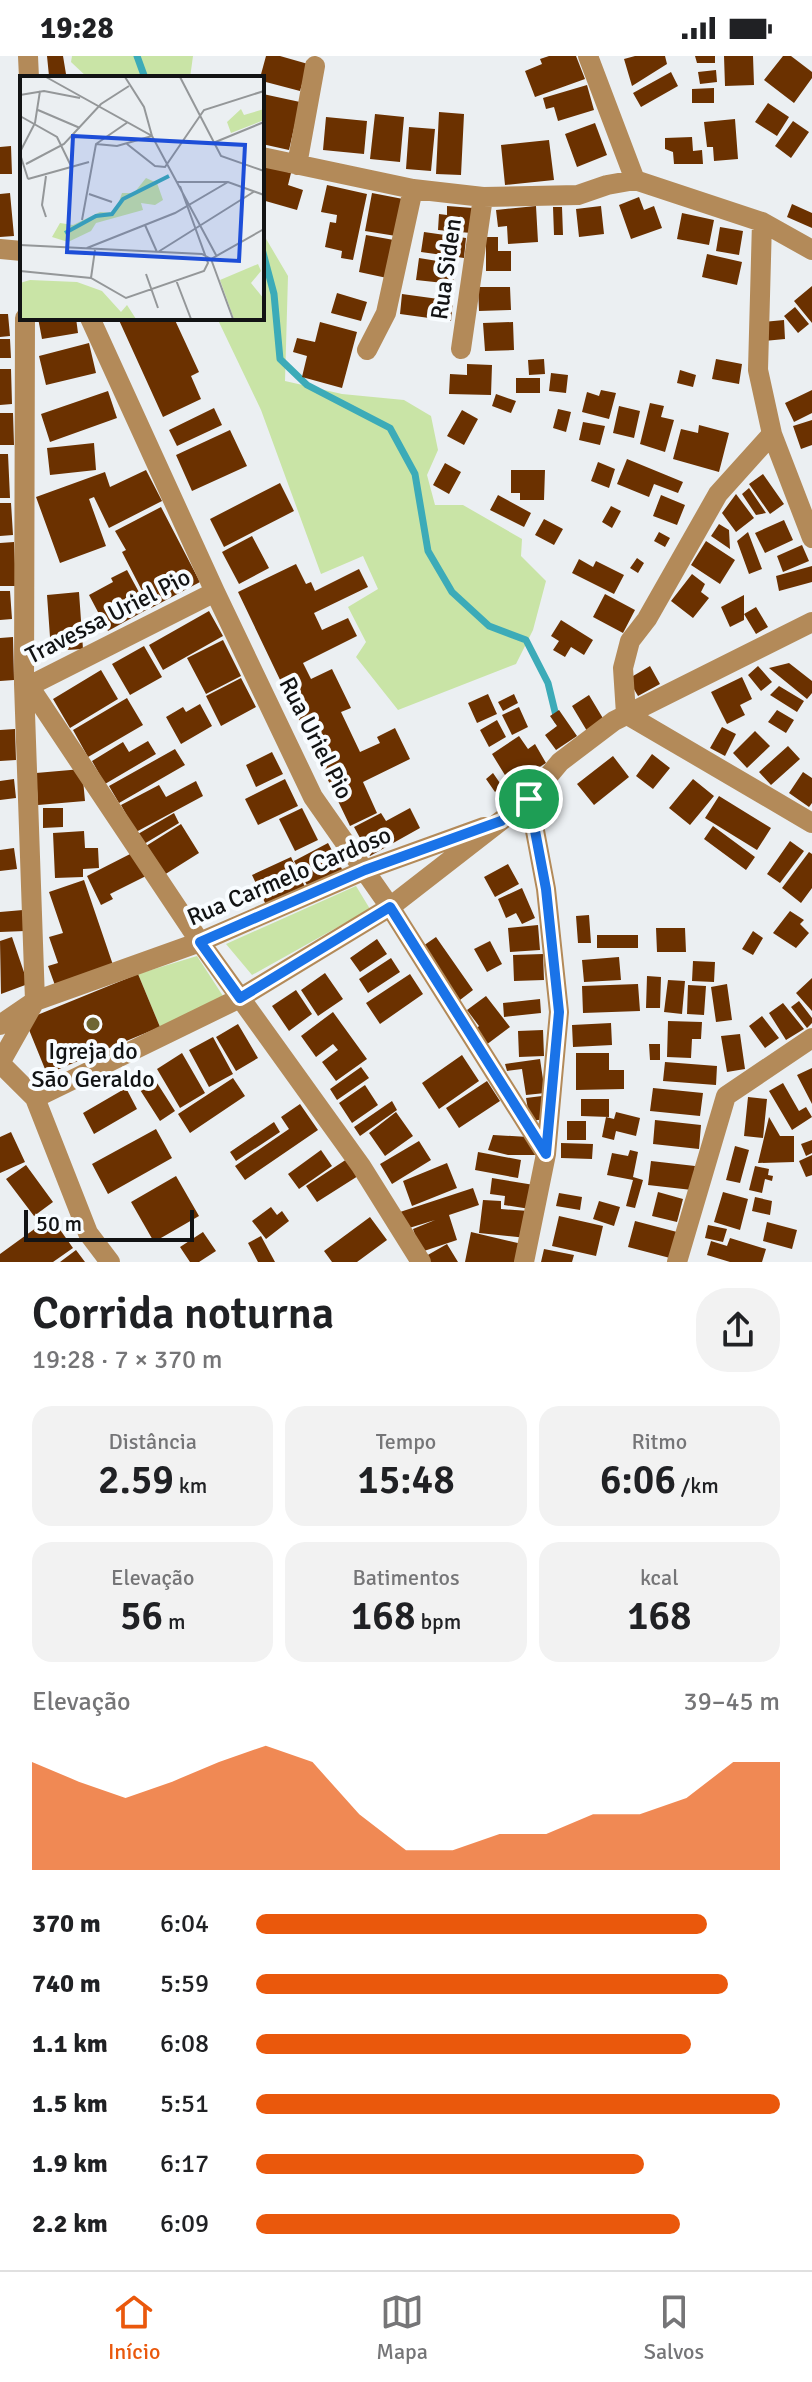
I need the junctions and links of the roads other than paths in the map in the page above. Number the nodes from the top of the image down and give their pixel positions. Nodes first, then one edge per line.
1 (28, 56) edge
2 (591, 57) edge
3 (315, 66) dead end
4 (29, 76) edge
5 (264, 157) edge
6 (297, 165) junction
7 (635, 180) junction
8 (413, 189) junction
9 (483, 197) junction
10 (762, 222) junction
11 (0, 249) edge
12 (812, 250) edge
13 (20, 251) edge
14 (25, 320) edge
15 (91, 320) edge
16 (461, 349) dead end
17 (367, 350) dead end
18 (772, 434) junction
19 (812, 538) edge
20 (215, 592) junction
21 (812, 622) edge
22 (27, 685) junction
23 (626, 714) junction
24 (529, 799) junction
25 (501, 821) junction
26 (812, 823) edge
27 (365, 870) junction
28 (390, 907) junction
29 (200, 942) junction
30 (240, 998) junction
31 (35, 1001) junction
32 (0, 1025) edge
33 (811, 1041) edge
34 (0, 1063) edge
35 (35, 1098) junction
36 (546, 1154) junction
37 (110, 1262) edge
38 (421, 1262) edge
39 (524, 1262) edge
40 (677, 1262) edge

1 - 4 street
2 - 7 street
3 - 6 street
5 - 6 street
6 - 8 street
7 - 9 street
7 - 10 street
8 - 9 street
8 - 17 street
9 - 16 street, Rua Siden
10 - 12 street
10 - 18 street
11 - 13 street
14 - 22 street
15 - 20 street, Rua Uriel Pio
18 - 19 street
18 - 23 street
20 - 22 street, Travessa Uriel Pio
20 - 27 street, Rua Uriel Pio
21 - 23 street
22 - 29 street
22 - 31 street
23 - 24 street
23 - 26 street
24 - 25 street
24 - 36 street
25 - 27 street, Rua Carmelo Cardoso
25 - 28 street
27 - 28 street, Rua Uriel Pio
27 - 29 street, Rua Carmelo Cardoso
28 - 30 street
28 - 36 street, Rua Uriel Pio
29 - 30 street
29 - 31 street, Rua Carmelo Cardoso
30 - 35 street
30 - 38 street
31 - 32 street, Rua Carmelo Cardoso
31 - 34 street
33 - 40 street
34 - 35 street
35 - 37 street
36 - 39 street

